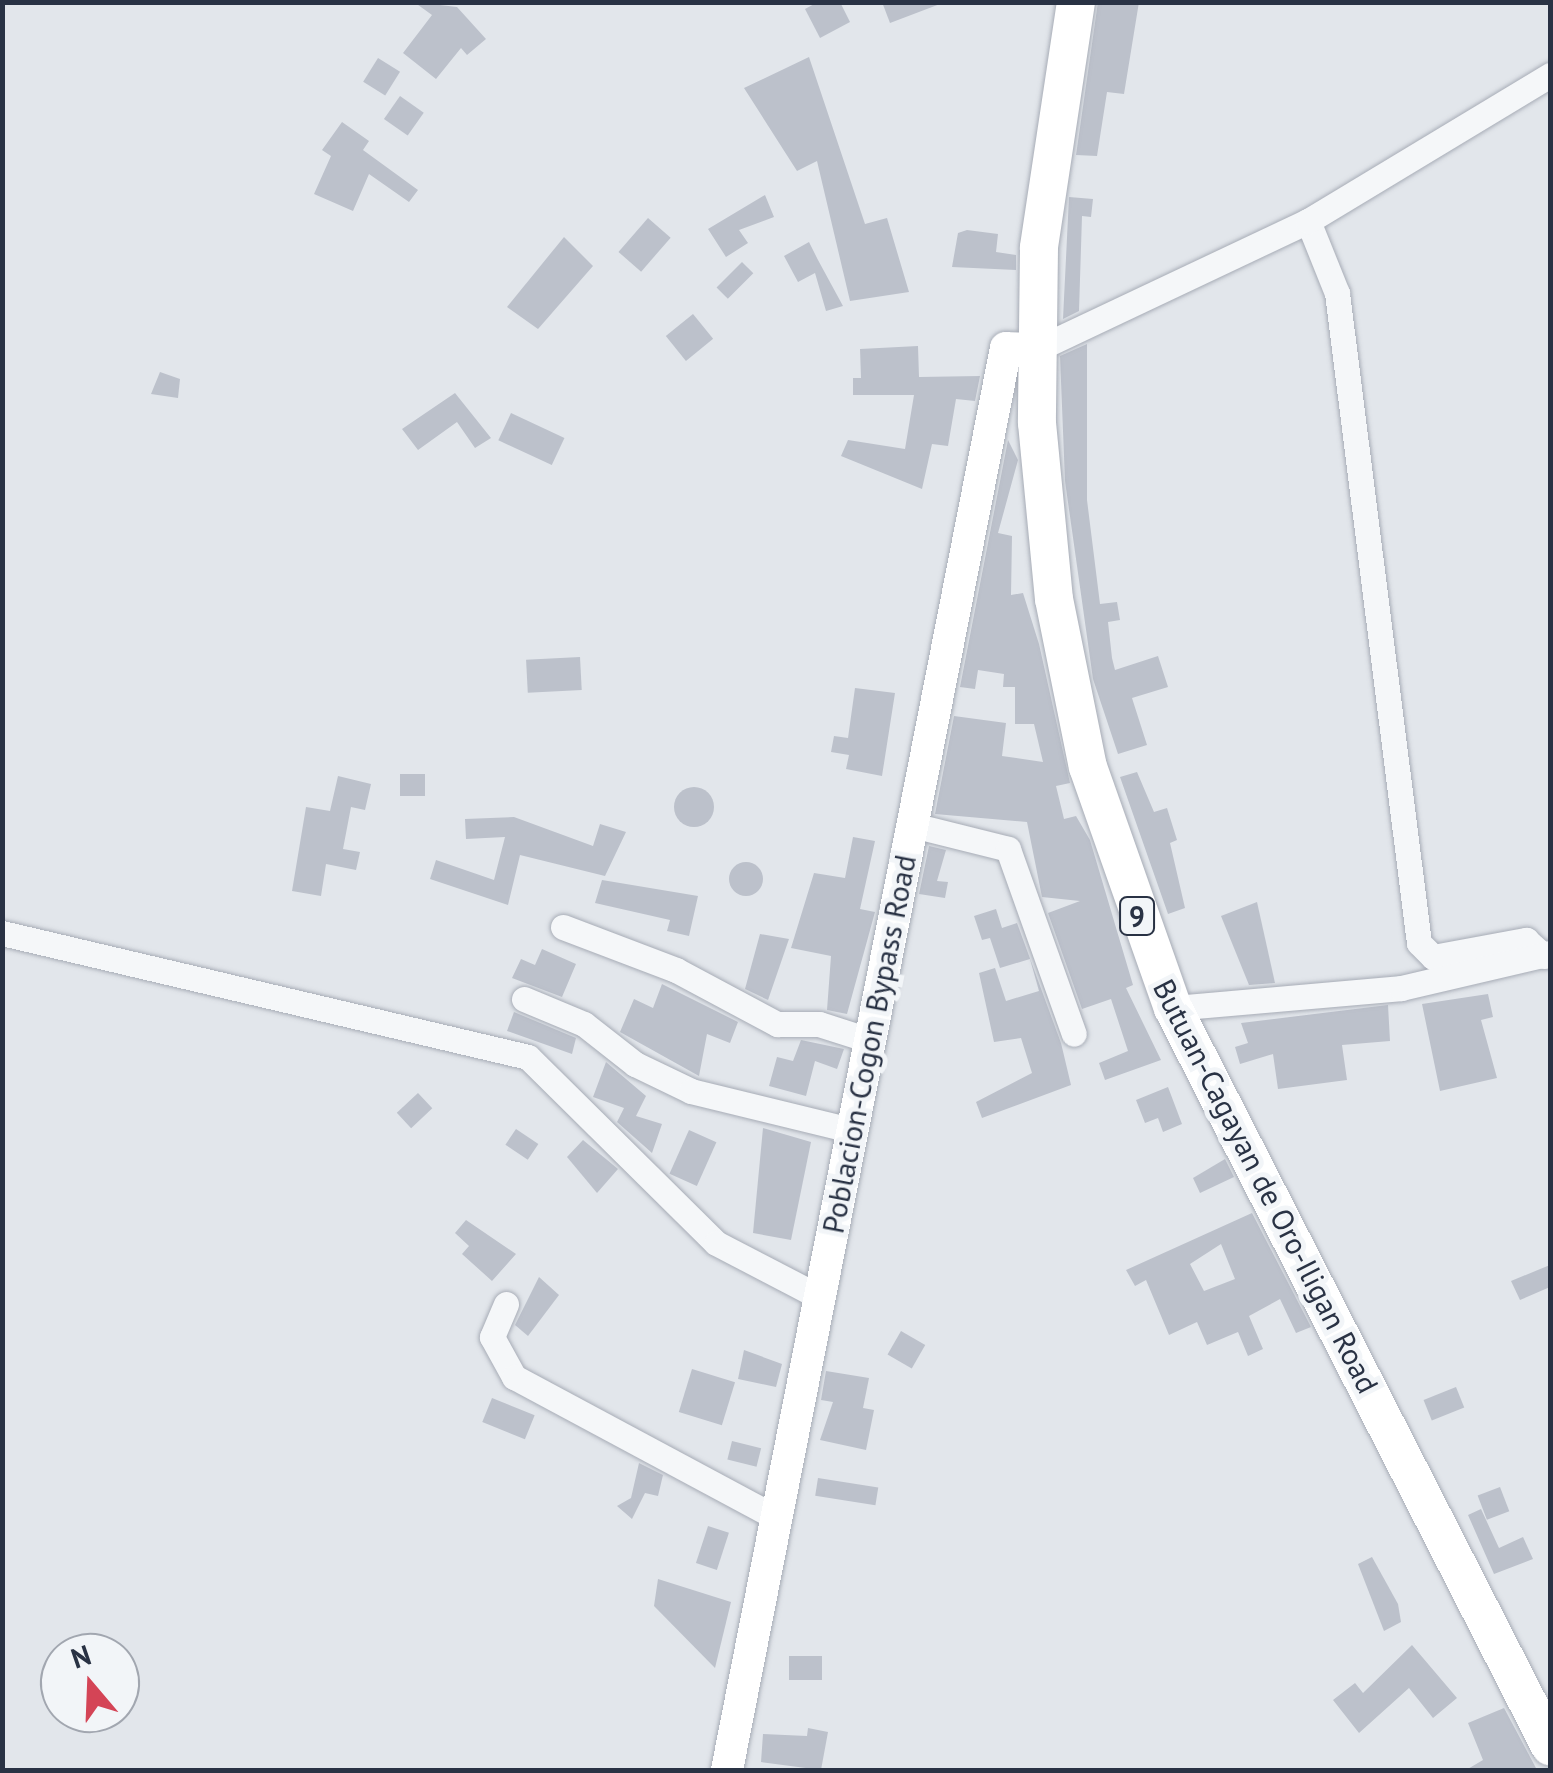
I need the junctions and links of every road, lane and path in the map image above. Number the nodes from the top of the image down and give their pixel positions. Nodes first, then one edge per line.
1 (1076, 2) edge
2 (1550, 75) edge
3 (1308, 221) junction
4 (1036, 349) junction
5 (912, 825) junction
6 (563, 927) dead end
7 (2, 933) edge
8 (1547, 954) edge
9 (524, 999) dead end
10 (1174, 1008) junction
11 (1074, 1034) dead end
12 (869, 1040) junction
13 (851, 1130) junction
14 (818, 1296) junction
15 (506, 1304) dead end
16 (775, 1517) junction
17 (1550, 1746) edge
18 (727, 1770) edge

1 - 4 highway, Butuan-Cagayan de Oro-Iligan Road / 9
2 - 3 street
3 - 4 street
3 - 8 street
4 - 5 main road, Poblacion-Cogon Bypass Road
4 - 10 highway, Butuan-Cagayan de Oro-Iligan Road / 9
5 - 11 street
5 - 12 main road, Poblacion-Cogon Bypass Road
6 - 12 street
7 - 14 street
8 - 10 street
9 - 13 street
10 - 17 highway, Butuan-Cagayan de Oro-Iligan Road / 9
12 - 13 main road, Poblacion-Cogon Bypass Road
13 - 14 main road, Poblacion-Cogon Bypass Road
14 - 16 main road, Poblacion-Cogon Bypass Road
15 - 16 street
16 - 18 main road, Poblacion-Cogon Bypass Road

